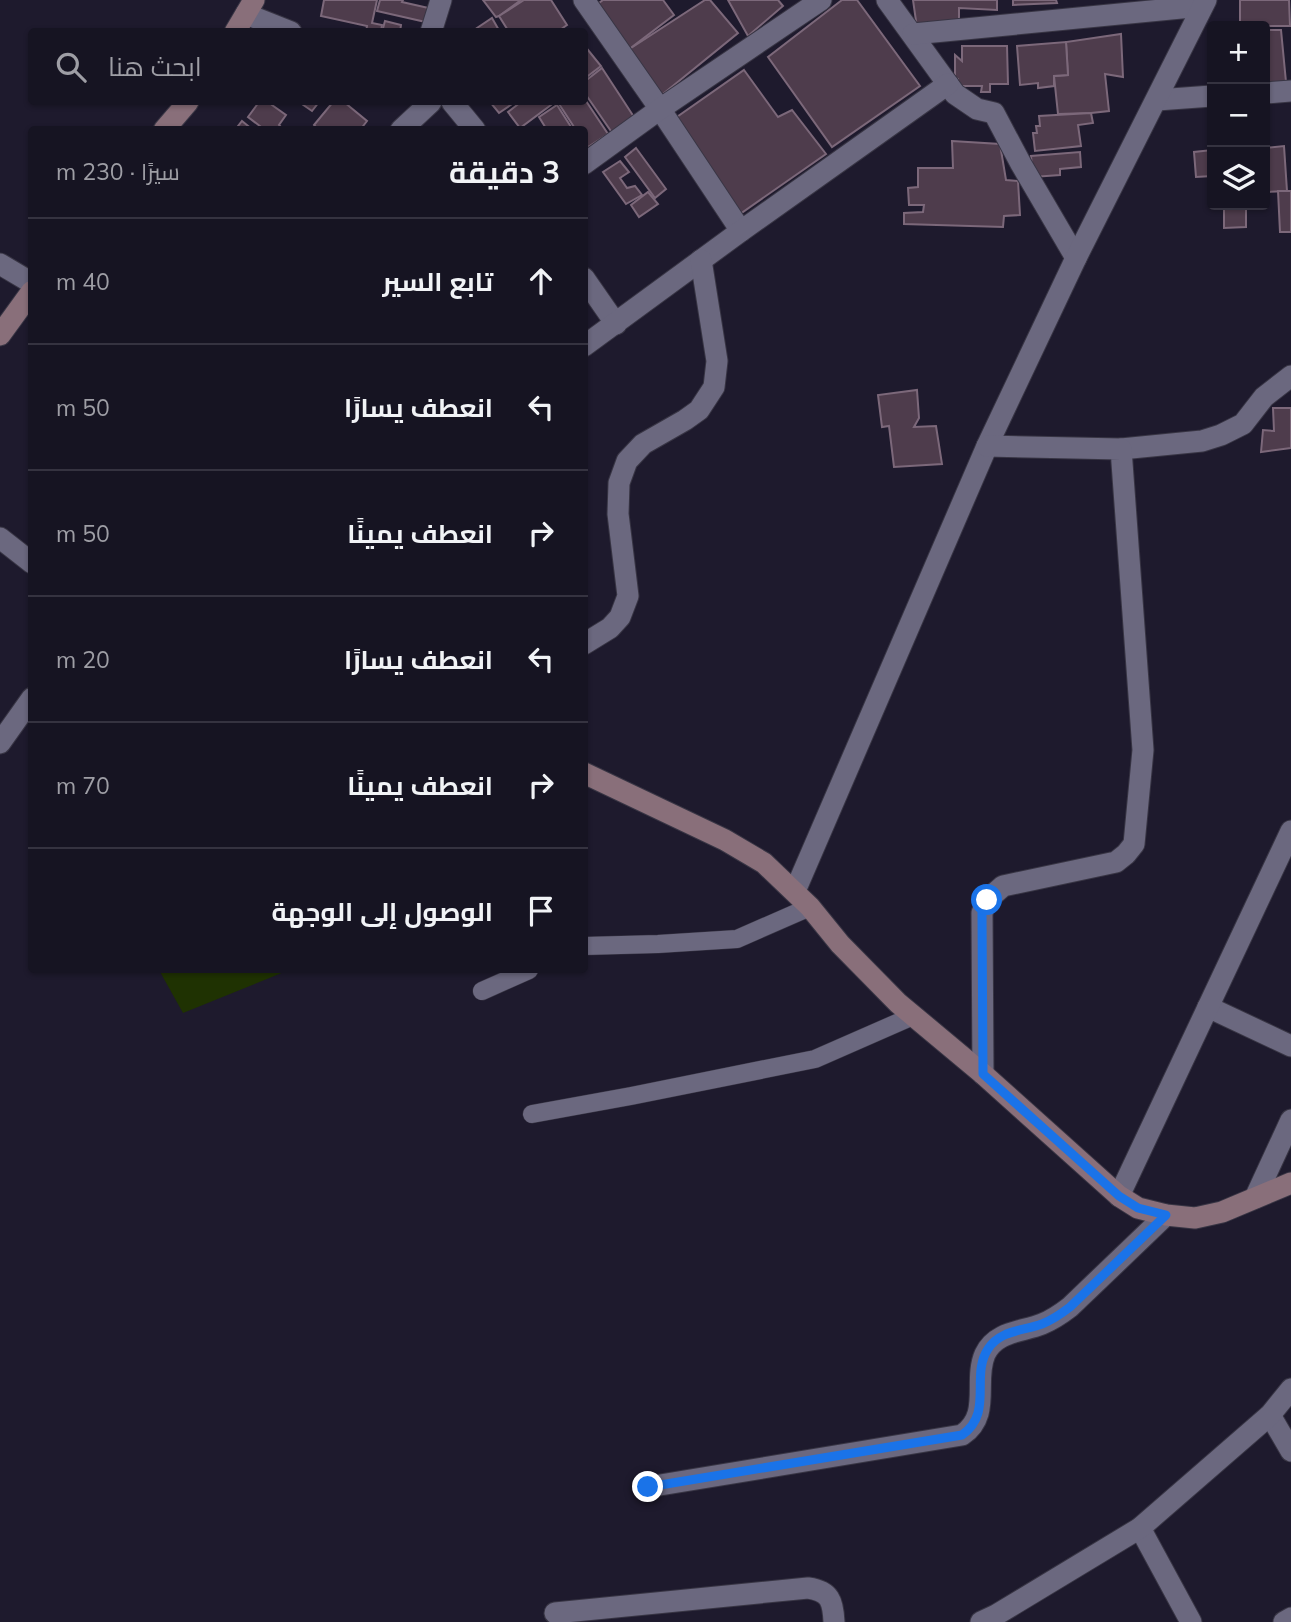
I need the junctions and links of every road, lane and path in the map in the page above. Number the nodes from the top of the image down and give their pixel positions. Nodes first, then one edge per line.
1 (441, 0) edge
2 (584, 0) edge
3 (821, 0) edge
4 (887, 0) edge
5 (1204, 3) edge
6 (245, 15) edge
7 (279, 28) edge
8 (432, 28) edge
9 (913, 34) junction
10 (948, 84) junction
11 (1291, 91) edge
12 (1270, 93) edge
13 (1207, 96) edge
14 (1157, 100) junction
15 (185, 105) edge
16 (428, 105) edge
17 (454, 105) edge
18 (660, 108) junction
19 (167, 126) edge
20 (405, 126) edge
21 (472, 126) edge
22 (588, 161) edge
23 (741, 231) junction
24 (1076, 258) junction
25 (701, 260) junction
26 (0, 264) edge
27 (28, 281) edge
28 (588, 284) edge
29 (28, 296) edge
30 (616, 324) junction
31 (0, 335) edge
32 (588, 343) edge
33 (1291, 376) edge
34 (987, 446) junction
35 (1121, 449) junction
36 (0, 538) edge
37 (28, 560) edge
38 (588, 642) edge
39 (28, 704) edge
40 (0, 743) edge
41 (588, 776) edge
42 (1291, 831) edge
43 (795, 891) junction
44 (810, 907) junction
45 (588, 946) edge
46 (522, 973) edge
47 (482, 991) dead end
48 (1208, 1007) junction
49 (913, 1016) junction
50 (1291, 1046) edge
51 (983, 1074) junction
52 (532, 1114) dead end
53 (1291, 1120) edge
54 (1291, 1183) edge
55 (1119, 1196) junction
56 (1255, 1198) junction
57 (1166, 1215) junction
58 (1291, 1389) edge
59 (1270, 1415) junction
60 (1291, 1451) edge
61 (648, 1487) dead end
62 (1140, 1528) junction
63 (555, 1613) dead end
64 (1291, 1618) edge
65 (834, 1622) edge
66 (981, 1622) edge
67 (1191, 1622) edge
68 (1284, 1622) edge

1 - 8 street
2 - 18 street
3 - 18 street
4 - 9 street
5 - 9 street
5 - 14 street
6 - 7 street
9 - 10 street
10 - 23 street
10 - 24 street
11 - 12 street
13 - 14 street
14 - 24 street
15 - 19 street
16 - 20 street
17 - 21 street
18 - 22 street
18 - 23 street
23 - 25 street
24 - 34 street
25 - 30 street
25 - 38 street
26 - 27 street
28 - 30 street
29 - 31 street
30 - 32 street
33 - 35 street
34 - 35 street
34 - 43 street
35 - 51 street
36 - 37 street
39 - 40 street
41 - 43 street
42 - 48 street
43 - 44 street
44 - 45 lane
44 - 49 street
46 - 47 lane
48 - 50 street
48 - 55 street
49 - 51 street
49 - 52 lane
51 - 55 street
53 - 56 street
54 - 56 street
55 - 57 street
56 - 57 street
57 - 61 street
58 - 59 street
59 - 60 street
59 - 62 street
62 - 66 street
62 - 67 street
63 - 65 street
64 - 68 street

